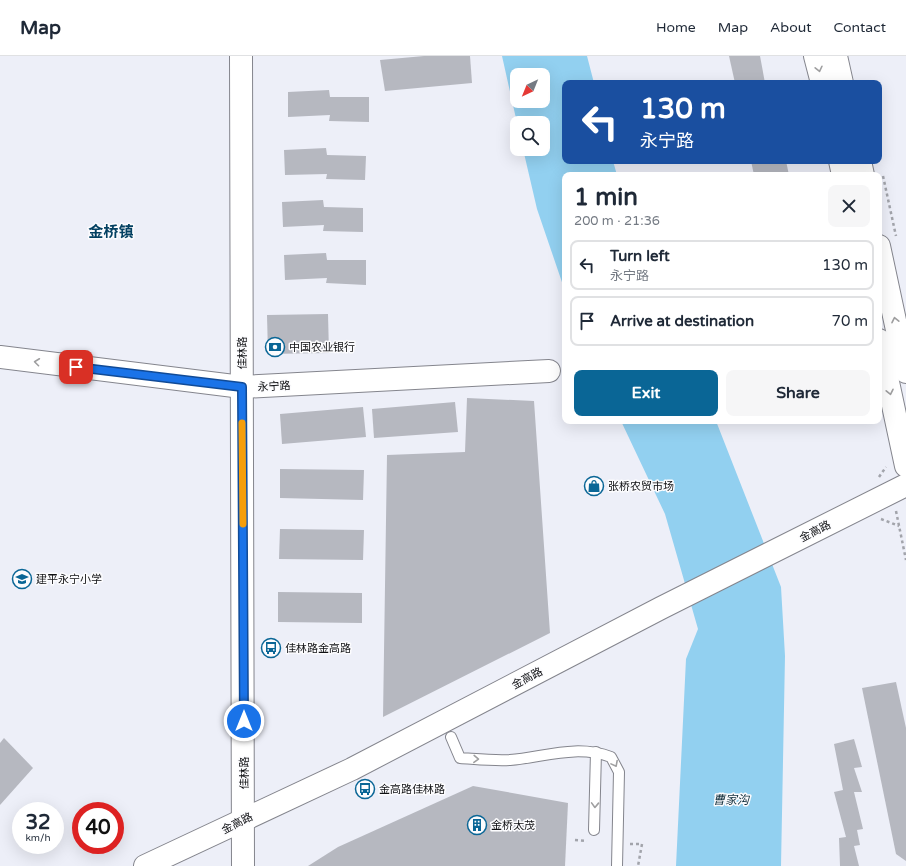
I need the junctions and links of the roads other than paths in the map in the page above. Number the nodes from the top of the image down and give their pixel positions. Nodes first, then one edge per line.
1 (241, 56) edge
2 (815, 56) edge
3 (836, 56) edge
4 (821, 80) edge
5 (841, 80) edge
6 (863, 164) edge
7 (870, 172) edge
8 (888, 245) edge
9 (882, 354) edge
10 (0, 357) edge
11 (550, 371) dead end
12 (906, 372) edge
13 (242, 387) junction
14 (906, 466) edge
15 (906, 485) edge
16 (451, 737) dead end
17 (596, 752) junction
18 (244, 819) junction
19 (594, 830) dead end
20 (145, 866) edge
21 (243, 866) edge
22 (617, 866) edge

1 - 13 street, 佳林路
2 -> 4 street
3 - 5 street
6 - 7 street
12 -> 8 street
9 -> 14 street
13 -> 10 street, 永宁路
11 - 13 street, 永宁路
13 - 18 street, 佳林路
15 - 18 street, 金高路
16 -> 17 lane
17 -> 19 lane
17 -> 22 lane
18 - 20 street, 金高路
18 - 21 street, 佳林路

